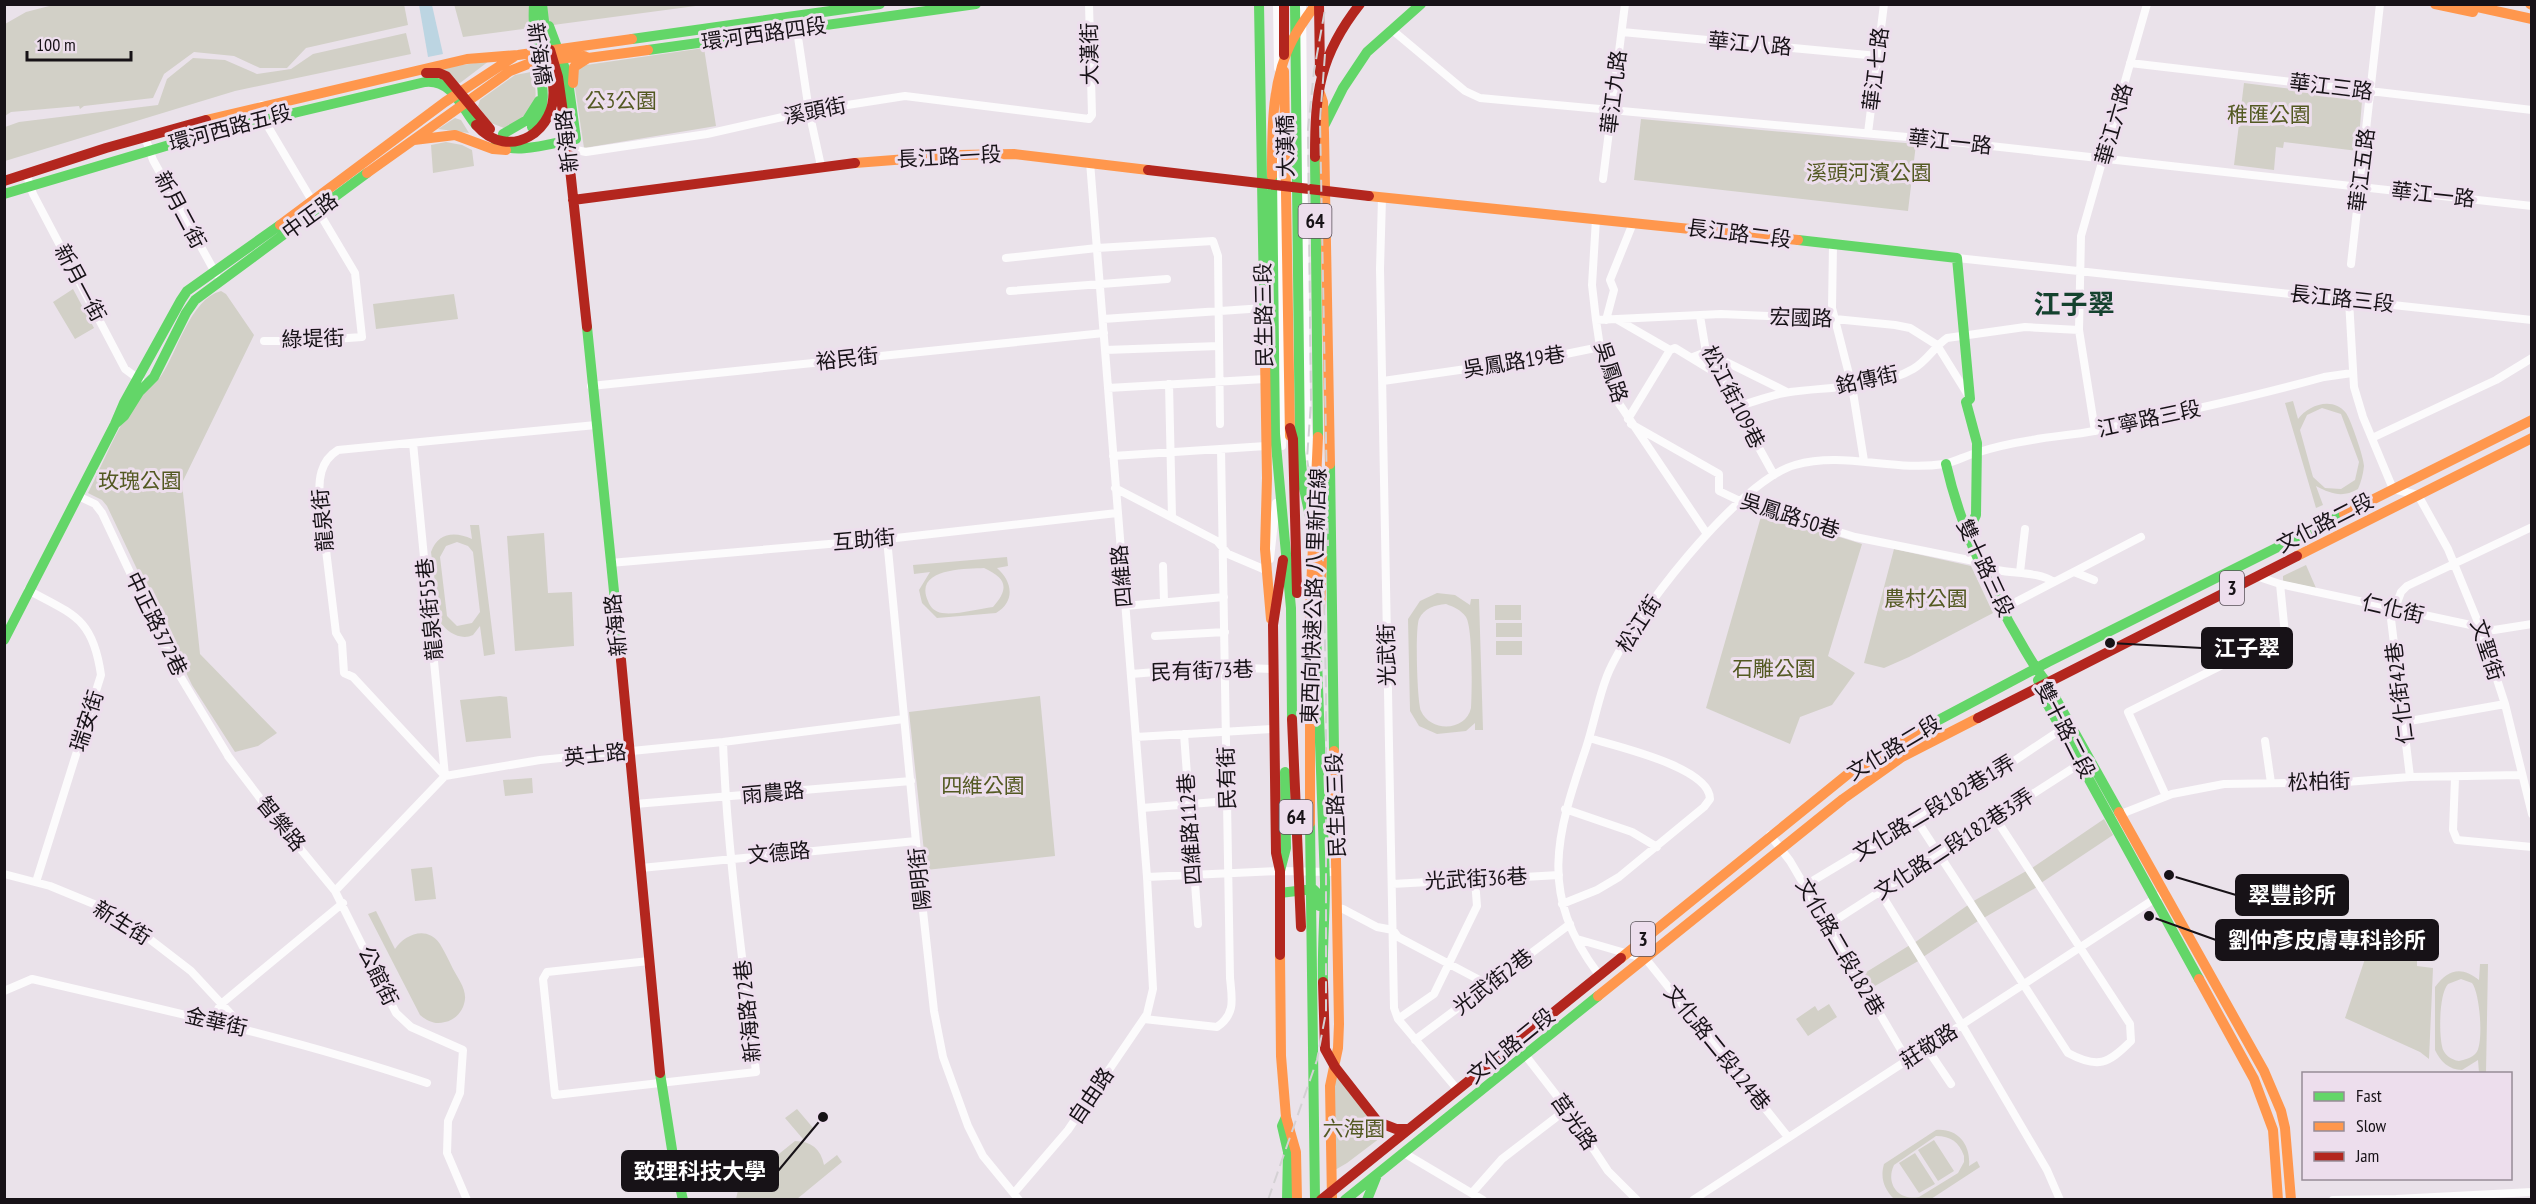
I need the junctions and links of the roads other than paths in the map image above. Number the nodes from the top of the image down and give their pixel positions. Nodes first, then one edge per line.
1 (534, 4) edge
2 (544, 4) edge
3 (880, 4) edge
4 (976, 4) edge
5 (1089, 4) edge
6 (1259, 4) edge
7 (1277, 4) edge
8 (1284, 4) edge
9 (1295, 4) edge
10 (1302, 4) edge
11 (1318, 4) edge
12 (1360, 4) edge
13 (1421, 4) edge
14 (1625, 4) edge
15 (1884, 4) edge
16 (2147, 4) edge
17 (2380, 4) edge
18 (2435, 4) edge
19 (2464, 4) edge
20 (2490, 4) edge
21 (2497, 4) edge
22 (2532, 12) edge
23 (795, 17) junction
24 (2532, 19) edge
25 (2532, 24) edge
26 (1391, 29) junction
27 (796, 30) junction
28 (1622, 32) junction
29 (551, 54) junction
30 (518, 55) junction
31 (1878, 56) junction
32 (588, 58) junction
33 (533, 62) junction
34 (2130, 63) junction
35 (417, 72) junction
36 (2371, 92) junction
37 (460, 99) junction
38 (262, 105) junction
39 (1611, 109) junction
40 (2532, 110) edge
41 (809, 111) junction
42 (265, 117) junction
43 (1068, 117) joint
44 (1261, 128) junction
45 (1322, 130) junction
46 (1868, 133) junction
47 (506, 135) junction
48 (145, 137) junction
49 (491, 137) junction
50 (414, 140) junction
51 (571, 140) junction
52 (148, 149) junction
53 (512, 150) junction
54 (2104, 158) junction
55 (1090, 162) junction
56 (821, 166) junction
57 (26, 173) junction
58 (1603, 179) dead end
59 (4, 181) edge
60 (1261, 184) junction
61 (30, 185) junction
62 (2359, 187) junction
63 (1322, 190) junction
64 (4, 194) edge
65 (1382, 198) junction
66 (573, 200) junction
67 (316, 206) junction
68 (2532, 206) edge
69 (1596, 219) junction
70 (1633, 223) junction
71 (1833, 245) junction
72 (1097, 248) junction
73 (1006, 258) dead end
74 (1957, 258) junction
75 (2351, 264) dead end
76 (213, 271) junction
77 (2080, 271) junction
78 (1167, 279) dead end
79 (2152, 279) joint
80 (221, 280) junction
81 (1100, 284) junction
82 (1010, 291) dead end
83 (2349, 300) junction
84 (1263, 308) junction
85 (1218, 311) junction
86 (1700, 316) junction
87 (1102, 319) junction
88 (1617, 319) junction
89 (1835, 319) junction
90 (1596, 320) junction
91 (1606, 320) junction
92 (2532, 320) edge
93 (2079, 330) junction
94 (1104, 333) junction
95 (1964, 335) junction
96 (264, 340) dead end
97 (1937, 345) junction
98 (1219, 346) junction
99 (1600, 346) junction
100 (1105, 350) junction
101 (1670, 350) junction
102 (1706, 352) junction
103 (1693, 357) junction
104 (2532, 358) edge
105 (2352, 373) junction
106 (1717, 374) junction
107 (1265, 379) junction
108 (142, 381) junction
109 (1383, 381) junction
110 (1219, 382) junction
111 (1169, 384) junction
112 (591, 386) junction
113 (1852, 386) junction
114 (1108, 387) junction
115 (1787, 392) junction
116 (1295, 396) junction
117 (1970, 399) junction
118 (1736, 407) junction
119 (2532, 420) edge
120 (1630, 422) junction
121 (1220, 424) dead end
122 (596, 425) junction
123 (1290, 428) junction
124 (2095, 431) junction
125 (1275, 434) junction
126 (2372, 438) junction
127 (2532, 438) edge
128 (413, 443) junction
129 (1266, 446) junction
130 (1221, 448) junction
131 (1300, 450) junction
132 (1170, 451) junction
133 (1975, 453) junction
134 (1113, 456) junction
135 (1864, 461) junction
136 (1946, 464) junction
137 (1774, 475) junction
138 (1115, 488) junction
139 (2393, 489) junction
140 (2418, 495) junction
141 (78, 496) junction
142 (1740, 501) junction
143 (1117, 513) junction
144 (1172, 518) junction
145 (2532, 526) edge
146 (2025, 529) dead end
147 (1707, 534) junction
148 (1967, 534) junction
149 (2141, 537) dead end
150 (887, 539) junction
151 (1331, 546) junction
152 (1223, 548) junction
153 (610, 563) junction
154 (1979, 563) junction
155 (2454, 565) junction
156 (1163, 566) dead end
157 (1269, 571) junction
158 (2074, 572) junction
159 (2020, 573) junction
160 (2256, 576) junction
161 (2094, 580) dead end
162 (2055, 582) junction
163 (2280, 584) junction
164 (28, 590) junction
165 (1224, 597) junction
166 (1164, 602) junction
167 (1125, 606) junction
168 (2004, 608) junction
169 (2393, 609) junction
170 (1300, 610) junction
171 (2532, 624) edge
172 (1273, 625) junction
173 (2480, 627) junction
174 (1224, 632) junction
175 (6, 633) edge
176 (1155, 636) dead end
177 (1225, 668) junction
178 (1272, 669) junction
179 (2035, 669) junction
180 (1131, 674) junction
181 (2044, 685) junction
182 (2505, 704) junction
183 (904, 719) junction
184 (2404, 722) junction
185 (1320, 726) junction
186 (1273, 729) junction
187 (2062, 729) junction
188 (1226, 732) junction
189 (1184, 734) junction
190 (1136, 737) junction
191 (1590, 738) junction
192 (2265, 741) dead end
193 (723, 742) junction
194 (629, 752) junction
195 (229, 757) joint
196 (1334, 758) junction
197 (2081, 763) junction
198 (445, 776) junction
199 (2521, 776) junction
200 (2410, 777) junction
201 (2455, 778) junction
202 (911, 781) junction
203 (2271, 783) junction
204 (2166, 796) junction
205 (725, 797) junction
206 (1228, 801) junction
207 (635, 804) junction
208 (1188, 804) junction
209 (1142, 808) junction
210 (1565, 809) junction
211 (2121, 814) junction
212 (2532, 814) edge
213 (1995, 816) junction
214 (1916, 819) junction
215 (1770, 835) junction
216 (916, 841) junction
217 (1298, 845) junction
218 (1310, 845) junction
219 (1657, 847) junction
220 (2532, 847) edge
221 (1781, 849) junction
222 (1938, 854) junction
223 (731, 858) junction
224 (642, 868) junction
225 (1280, 871) junction
226 (1325, 872) junction
227 (1337, 872) junction
228 (1229, 873) junction
229 (4, 874) edge
230 (1194, 874) junction
231 (1559, 874) junction
232 (1148, 878) junction
233 (1475, 879) junction
234 (36, 882) junction
235 (1392, 884) junction
236 (1708, 886) junction
237 (1804, 886) junction
238 (335, 891) junction
239 (1880, 892) junction
240 (1280, 893) junction
241 (2160, 896) junction
242 (1719, 900) junction
243 (343, 903) junction
244 (1562, 904) junction
245 (1337, 908) junction
246 (1198, 924) dead end
247 (1570, 924) junction
248 (1828, 925) junction
249 (1393, 930) junction
250 (1322, 931) junction
251 (1577, 939) junction
252 (2079, 949) junction
253 (1627, 952) junction
254 (1646, 959) junction
255 (649, 961) junction
256 (1450, 963) junction
257 (1599, 975) junction
258 (1489, 985) junction
259 (2022, 986) junction
260 (1154, 990) joint
261 (4, 991) edge
262 (221, 1004) junction
263 (1144, 1019) junction
264 (1398, 1019) junction
265 (211, 1021) junction
266 (1962, 1025) junction
267 (243, 1028) junction
268 (1415, 1040) junction
269 (1515, 1042) junction
270 (1926, 1047) junction
271 (1526, 1056) junction
272 (1907, 1060) junction
273 (1335, 1068) junction
274 (427, 1083) dead end
275 (661, 1083) junction
276 (1951, 1084) dead end
277 (1457, 1089) junction
278 (1567, 1109) junction
279 (1286, 1117) junction
280 (1407, 1129) junction
281 (1788, 1137) junction
282 (1404, 1153) junction
283 (1378, 1174) junction
284 (2532, 1192) edge
285 (1472, 1193) junction
286 (1331, 1195) edge
287 (1016, 1196) edge
288 (467, 1200) edge
289 (683, 1200) edge
290 (1287, 1200) edge
291 (1298, 1200) edge
292 (1307, 1200) edge
293 (1315, 1200) edge
294 (1321, 1200) edge
295 (1345, 1200) edge
296 (1367, 1200) edge
297 (1483, 1200) edge
298 (1637, 1200) edge
299 (1693, 1200) edge
300 (2060, 1200) edge
301 (2278, 1200) edge
302 (2291, 1200) edge
303 (2333, 1200) edge

1 - 47 main road, 新海橋
2 - 49 main road, 新海橋
2 - 51 main road
3 - 23 main road, 環河西路四段
4 - 27 main road, 環河西路四段
5 - 43 street, 大漢街
6 - 44 main road, 民生路三段
7 - 116 street
8 - 116 main road, 大漢橋
9 - 116 main road, 大漢橋
10 - 116 street
11 - 45 main road, 民生路三段
11 - 125 main road, 東西向快速公路 八里新店線 / 64
12 - 218 main road, 東西向快速公路 八里新店線 / 64
13 - 26 main road
14 - 28 street, 華江九路
15 - 31 street, 華江七路
16 - 34 street, 華江六路
17 - 36 street, 華江五路
18 - 25 main road
19 - 24 main road
20 - 22 main road
21 - 22 main road
23 - 27 street
23 - 29 main road, 環河西路四段
26 - 39 street, 華江一路
26 - 45 main road
27 - 32 main road, 環河西路四段
27 - 41 street
28 - 31 street, 華江八路
28 - 39 street, 華江九路
29 - 30 main road
29 - 32 main road, 環河西路四段
29 - 33 main road, 中正路
29 - 51 main road, 新海路
30 - 35 main road, 環河西路五段
30 - 37 main road, 中正路
31 - 46 street, 華江七路
32 - 51 main road
33 - 37 main road, 中正路
33 - 47 main road
34 - 36 street, 華江三路
34 - 54 street, 華江六路
35 - 37 main road
35 - 38 main road, 環河西路五段
36 - 40 street, 華江三路
36 - 62 street, 華江五路
37 - 42 main road, 環河西路五段
37 - 47 main road
37 - 49 main road
37 - 50 main road, 中正路
37 - 67 main road, 中正路
38 - 42 street
38 - 48 main road, 環河西路五段
39 - 46 street, 華江一路
39 - 58 street, 華江九路
41 - 43 street, 溪頭街
41 - 51 street, 溪頭街
41 - 56 street
42 - 52 main road, 環河西路五段
42 - 67 street
44 - 45 street
44 - 60 main road, 民生路三段
45 - 63 main road, 民生路三段
46 - 54 street, 華江一路
48 - 52 street, 新月二街
48 - 57 main road, 環河西路五段
49 - 53 main road
50 - 53 main road
50 - 67 main road, 中正路
51 - 53 main road
51 - 66 main road, 新海路
52 - 61 main road, 環河西路五段
52 - 76 street, 新月二街
54 - 62 street, 華江一路
54 - 77 street, 華江六路
55 - 56 main road, 長江路一段
55 - 60 main road, 長江路一段
55 - 72 street, 四維路
56 - 66 main road, 長江路一段
57 - 59 main road, 環河西路五段
57 - 61 street, 新月一街
60 - 63 main road, 長江路一段
60 - 84 main road, 民生路三段
61 - 64 main road, 環河西路五段
61 - 108 street, 新月一街
62 - 68 street, 華江一路
62 - 75 street, 華江五路
63 - 65 main road, 長江路二段
63 - 151 main road, 民生路三段
65 - 69 main road, 長江路二段
65 - 109 street, 光武街
66 - 112 main road, 新海路
67 - 76 main road, 中正路
67 - 80 main road, 中正路
67 - 96 street, 綠堤街
69 - 70 main road, 長江路二段
69 - 90 street, 吳鳳路
70 - 71 main road, 長江路二段
70 - 91 street, 吳鳳路
71 - 74 main road, 長江路二段
71 - 89 street
72 - 73 street
72 - 81 street, 四維路
72 - 85 street
74 - 77 street, 長江路二段
74 - 95 main road
76 - 80 street, 新月二街
76 - 108 main road, 中正路
77 - 79 street, 長江路二段
77 - 93 street, 華江六路
78 - 81 street
79 - 83 street, 長江路三段
80 - 108 main road, 中正路
81 - 82 street
81 - 87 street, 四維路
83 - 92 street, 長江路三段
83 - 105 street
84 - 85 street
84 - 107 main road, 民生路三段
85 - 87 street
85 - 98 street
86 - 88 street, 宏國路
86 - 89 street, 宏國路
86 - 102 street, 松江街109巷
87 - 94 street, 四維路
88 - 91 street, 宏國路
88 - 101 street
89 - 97 street, 宏國路
89 - 113 street
90 - 91 street, 宏國路
90 - 99 street, 吳鳳路
93 - 95 street
93 - 124 street, 華江六路
94 - 100 street, 四維路
94 - 112 street, 裕民街
95 - 97 street
95 - 117 main road
97 - 113 street, 銘傳街
97 - 117 street, 宏國路
98 - 100 street
98 - 110 street
99 - 109 street, 吳鳳路19巷
99 - 120 street, 吳鳳路
100 - 114 street, 四維路
101 - 103 street
101 - 120 street
102 - 103 street
102 - 106 street, 松江街109巷
102 - 115 street
103 - 106 street
104 - 126 street
105 - 124 street, 江寧路三段
105 - 126 street
106 - 118 street, 松江街109巷
107 - 110 street
107 - 129 main road, 民生路三段
108 - 141 main road, 中正路
109 - 235 street, 光武街
110 - 111 street
110 - 121 street
111 - 114 street
111 - 132 street
112 - 122 main road, 新海路
113 - 115 street, 銘傳街
113 - 135 street
114 - 134 street, 四維路
115 - 118 street, 銘傳街
116 - 123 main road, 民生路三段
116 - 131 main road, 民生路三段
116 - 151 street
116 - 157 street
117 - 133 main road
118 - 137 street, 松江街109巷
119 - 139 main road, 文化路二段 / 3
120 - 142 street, 吳鳳路50巷
120 - 147 street, 吳鳳路
122 - 128 street, 龍泉街
122 - 153 main road, 新海路
123 - 170 main road
123 - 172 main road, 民生路三段
124 - 133 street, 江寧路三段
125 - 217 main road, 東西向快速公路 八里新店線 / 64
125 - 225 main road
126 - 139 street
127 - 140 main road, 文化路二段 / 3
128 - 198 street, 龍泉街55巷
128 - 198 street, 龍泉街
129 - 130 street
129 - 157 main road, 民生路三段
130 - 132 street
130 - 152 street, 民有街
131 - 170 main road
131 - 185 main road, 民生路三段
132 - 134 street
132 - 144 street
133 - 136 street, 江寧路三段
133 - 148 main road
134 - 138 street, 四維路
135 - 136 street, 松江街
135 - 137 street, 松江街
136 - 148 main road, 雙十路三段
137 - 142 street, 松江街
138 - 143 street, 四維路
138 - 144 street
139 - 140 street
139 - 179 main road, 文化路二段 / 3
140 - 155 street, 文聖街
140 - 160 main road, 文化路二段 / 3
141 - 164 main road, 中正路
141 - 195 street, 中正路372巷
142 - 147 street, 松江街
142 - 154 street, 吳鳳路50巷
143 - 150 street, 互助街
143 - 167 street, 四維路
144 - 152 street
145 - 155 street
146 - 159 street
147 - 191 street, 松江街
148 - 154 main road, 雙十路三段
149 - 158 street
150 - 153 street, 互助街
150 - 183 street, 陽明街
151 - 196 main road, 民生路三段
152 - 157 street
152 - 165 street, 民有街
153 - 194 main road, 新海路
154 - 159 street, 吳鳳路50巷
154 - 168 main road, 雙十路三段
155 - 169 street
155 - 173 street, 文聖街
156 - 166 street
157 - 172 main road, 民生路三段
158 - 161 street
158 - 162 street
159 - 162 street, 吳鳳路50巷
160 - 163 street, 仁化街
160 - 181 main road, 文化路二段 / 3
162 - 168 street
163 - 169 street, 仁化街
163 - 204 street
164 - 175 main road, 中正路
164 - 234 street, 瑞安街
165 - 166 street
165 - 174 street, 民有街
166 - 167 street
167 - 180 street, 四維路
168 - 179 main road, 雙十路三段
169 - 173 street, 仁化街
169 - 184 street, 仁化街42巷
170 - 217 main road
170 - 218 main road
171 - 173 street, 仁化街
172 - 178 main road, 民生路三段
173 - 182 street, 文聖街
174 - 176 street
174 - 177 street, 民有街
177 - 178 street, 民有街73巷
177 - 180 street, 民有街73巷
177 - 188 street, 民有街
178 - 186 main road, 民生路三段
179 - 181 main road, 雙十路二段
179 - 215 main road, 文化路二段 / 3
180 - 190 street, 四維路
181 - 187 main road, 雙十路二段
181 - 211 main road, 雙十路二段
181 - 221 main road, 文化路二段 / 3
182 - 184 street
182 - 199 street, 文聖街
183 - 193 street, 英士路
183 - 202 street, 陽明街
184 - 200 street, 仁化街42巷
185 - 196 main road
185 - 226 main road, 民生路三段
186 - 188 street
186 - 225 main road, 民生路三段
187 - 197 main road, 雙十路二段
187 - 214 street, 文化路二段182巷1弄
188 - 189 street
188 - 206 street, 民有街
189 - 190 street
189 - 208 street, 四維路112巷
190 - 209 street, 四維路
191 - 210 street, 松江街
191 - 219 street
192 - 203 street
193 - 194 street, 英士路
193 - 205 street
194 - 198 street, 英士路
194 - 207 main road, 新海路
195 - 238 street, 智樂路
196 - 227 main road, 民生路三段
197 - 213 street, 文化路二段182巷3弄
197 - 241 main road, 雙十路二段
198 - 238 street
199 - 201 street, 松柏街
199 - 212 street, 文聖街
200 - 201 street, 松柏街
200 - 203 street, 松柏街
201 - 220 street
202 - 205 street, 雨農路
202 - 216 street, 陽明街
203 - 204 street, 松柏街
204 - 211 street, 松柏街
205 - 207 street, 雨農路
205 - 223 street
206 - 208 street
206 - 228 street, 民有街
207 - 224 main road, 新海路
208 - 209 street
208 - 230 street, 四維路112巷
209 - 232 street, 四維路
210 - 219 street
210 - 231 street, 松江街
211 - 241 main road, 雙十路二段
213 - 222 street, 文化路二段182巷3弄
213 - 252 street
214 - 222 street
214 - 237 street, 文化路二段182巷1弄
215 - 221 street, 文化路二段182巷
215 - 236 main road, 文化路二段 / 3
216 - 223 street, 文德路
216 - 287 street, 陽明街
217 - 292 main road, 東西向快速公路 八里新店線 / 64
218 - 293 main road, 東西向快速公路 八里新店線 / 64
219 - 244 street
221 - 237 street, 文化路二段182巷
221 - 242 main road, 文化路二段 / 3
222 - 239 street, 文化路二段182巷3弄
222 - 259 street
223 - 224 street, 文德路
223 - 275 street, 新海路72巷
224 - 255 main road, 新海路
225 - 226 street
225 - 228 street
225 - 240 main road, 民生路三段
226 - 227 street
226 - 250 main road, 民生路三段
227 - 245 main road, 民生路三段
228 - 230 street
228 - 263 street, 民有街
229 - 234 street, 新生街
230 - 232 street
230 - 246 street, 四維路112巷
231 - 233 street, 光武街36巷
231 - 244 street, 松江街
232 - 260 street, 四維路
233 - 235 street, 光武街36巷
233 - 256 street
234 - 262 street, 新生街
235 - 249 street, 光武街
236 - 242 street
236 - 253 main road, 文化路二段 / 3
237 - 248 street, 文化路二段182巷
238 - 243 street, 公館街
239 - 248 street, 文化路二段182巷3弄
239 - 266 street
240 - 250 main road
240 - 279 main road, 民生路三段
241 - 252 street, 莊敬路
241 - 301 main road, 雙十路二段
241 - 302 main road, 雙十路二段
242 - 254 main road, 文化路二段 / 3
243 - 262 street
243 - 288 street, 公館街
244 - 247 street, 松江街
245 - 249 street
245 - 273 main road, 民生路三段
247 - 251 street, 松江街
247 - 258 street, 光武街2巷
248 - 272 street, 文化路二段182巷
249 - 256 street
249 - 264 street, 光武街
250 - 273 main road, 民生路三段
251 - 253 street
251 - 257 street, 松江街
252 - 259 street, 莊敬路
252 - 259 street
253 - 254 street
253 - 257 main road, 文化路二段 / 3
254 - 271 main road, 文化路二段 / 3
254 - 281 street, 文化路二段124巷
255 - 275 main road, 新海路
255 - 275 street, 新海路72巷
256 - 258 street
256 - 264 street
257 - 269 main road, 文化路二段 / 3
258 - 268 street, 光武街2巷
259 - 266 street, 莊敬路
260 - 263 street, 自由路
261 - 265 street, 金華街
262 - 265 street
262 - 267 street, 新生街
263 - 287 street, 自由路
264 - 268 street
265 - 267 street, 金華街
266 - 270 street, 莊敬路
266 - 300 street
267 - 274 street, 金華街
268 - 277 street
269 - 271 street, 莒光路
269 - 277 main road, 文化路二段 / 3
270 - 272 street, 莊敬路
270 - 276 street
271 - 278 street, 莒光路
271 - 282 main road, 文化路二段 / 3
272 - 281 street, 莊敬路
273 - 280 main road
273 - 286 main road, 民生路三段
275 - 289 main road, 新海路
277 - 280 main road, 文化路二段 / 3
278 - 285 street
278 - 298 street, 莒光路
279 - 290 main road
279 - 291 main road, 民生路三段
280 - 286 main road, 文化路二段 / 3
281 - 299 street, 莊敬路
282 - 283 main road, 文化路二段 / 3
282 - 285 street
283 - 295 main road, 文化路二段 / 3
283 - 296 main road
284 - 303 street
285 - 297 street
286 - 294 main road, 3

